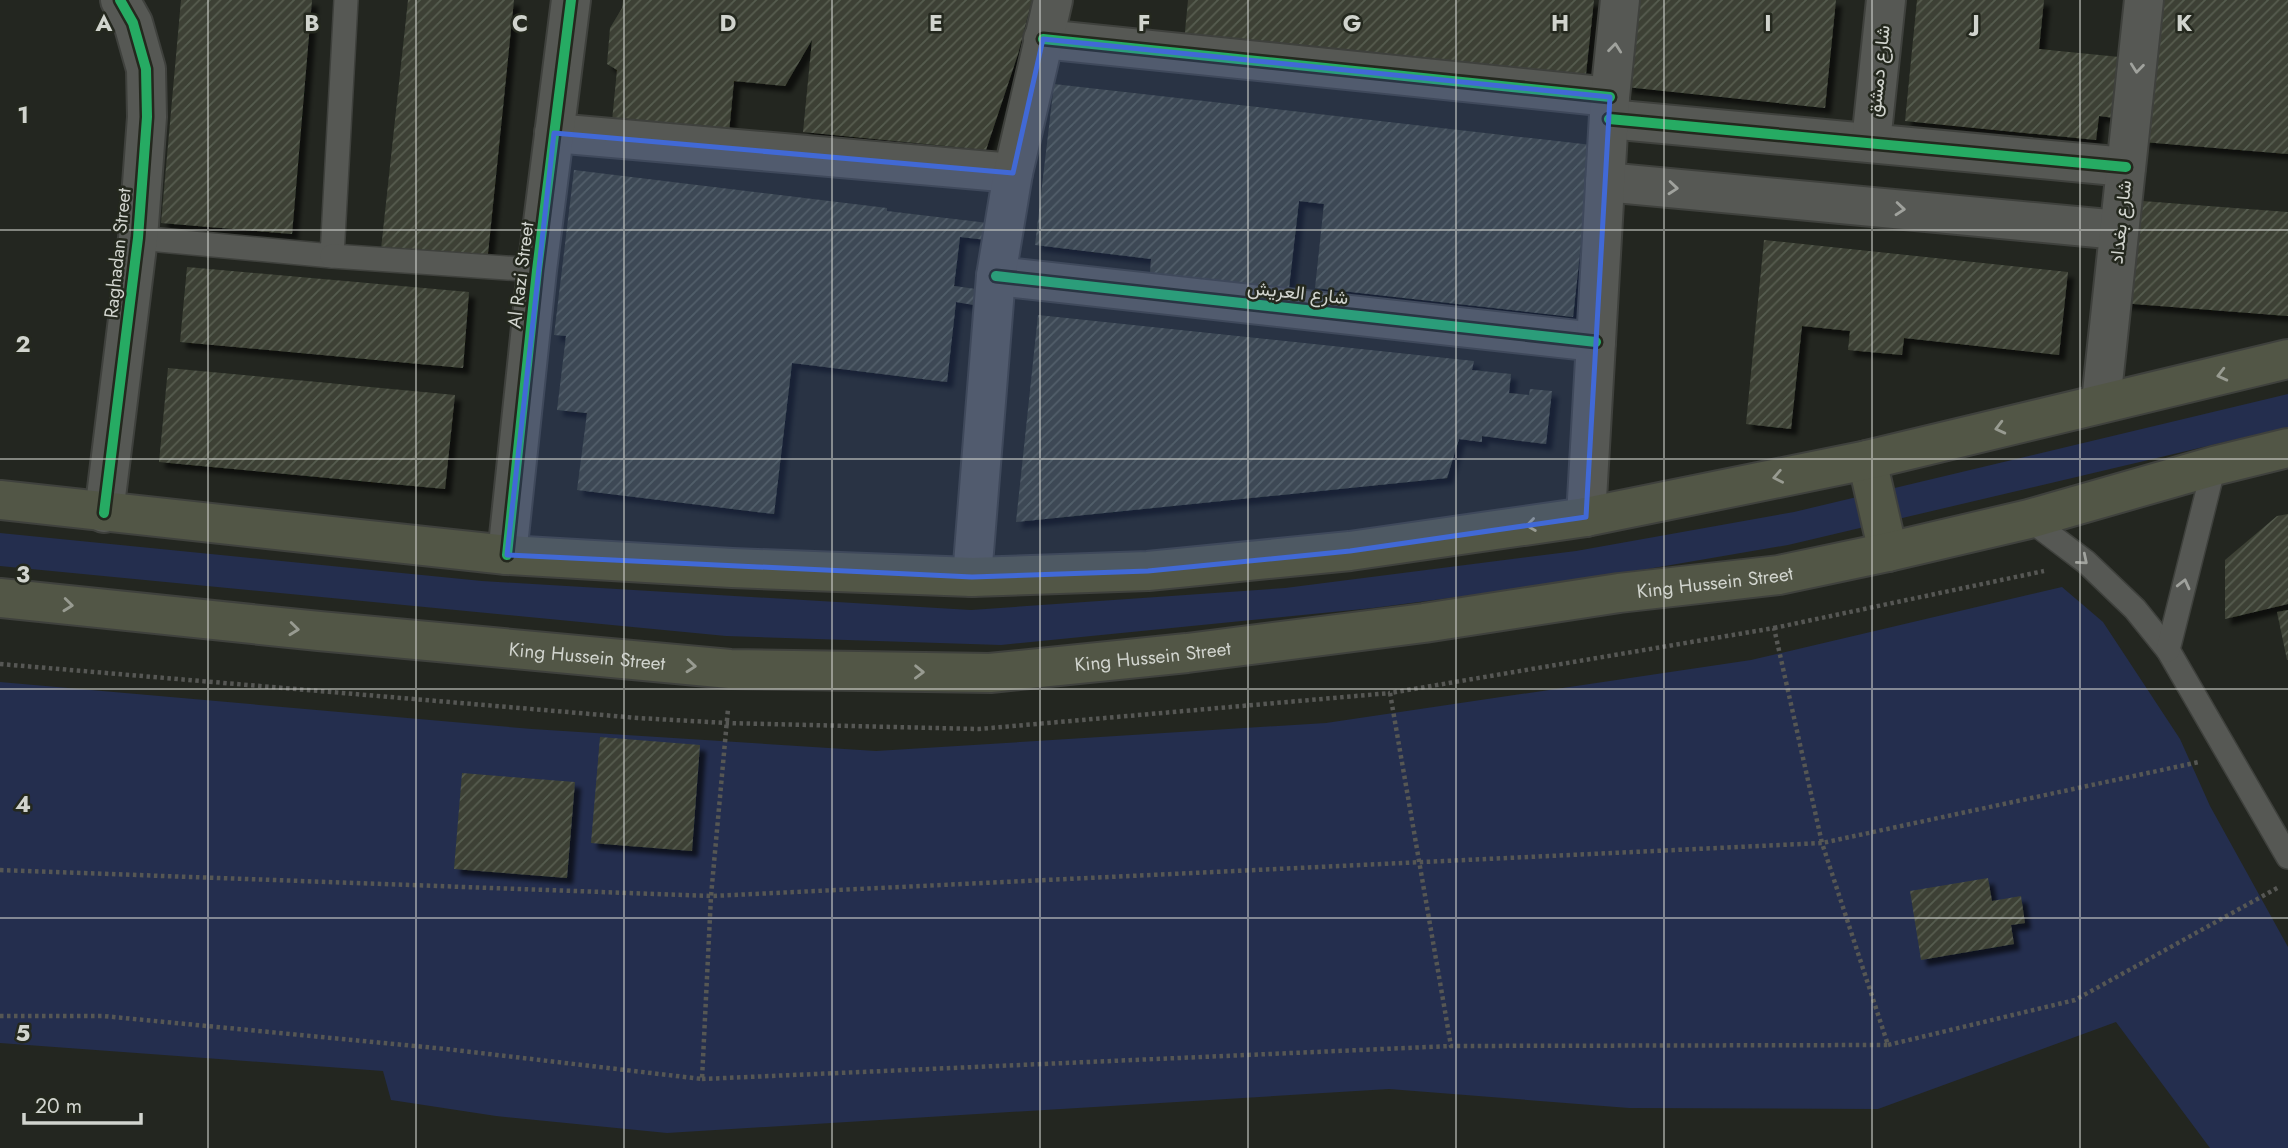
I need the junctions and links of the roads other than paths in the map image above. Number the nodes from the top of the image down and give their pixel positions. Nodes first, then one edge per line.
1 (120, 0) edge
2 (346, 0) edge
3 (571, 0) edge
4 (1053, 0) edge
5 (1620, 0) edge
6 (1886, 0) edge
7 (2144, 0) edge
8 (1043, 39) junction
9 (1610, 108) junction
10 (554, 133) junction
11 (1871, 142) junction
12 (2126, 167) junction
13 (1013, 173) junction
14 (1605, 182) junction
15 (2119, 230) junction
16 (138, 238) junction
17 (332, 256) junction
18 (537, 270) junction
19 (996, 276) junction
20 (1596, 342) junction
21 (2288, 359) edge
22 (2101, 402) junction
23 (2288, 448) edge
24 (1867, 460) junction
25 (2214, 466) junction
26 (0, 500) edge
27 (104, 513) junction
28 (1586, 517) junction
29 (2029, 519) junction
30 (1888, 552) junction
31 (507, 555) junction
32 (972, 577) junction
33 (0, 598) edge
34 (2168, 650) junction
35 (2288, 857) edge

1 - 16 street, Raghadan Street
2 - 17 lane
3 - 10 street, Al Razi Street
4 - 8 street
9 -> 5 street
6 - 11 street, شارع دمشق
7 -> 12 street, شارع بغداد
8 - 9 street
8 - 13 street
9 - 11 street
9 - 14 street
10 - 13 street
10 - 18 street, Al Razi Street
11 - 12 street
12 - 15 street, شارع بغداد
13 - 19 street
14 -> 15 street
14 - 20 street
15 - 22 street, شارع بغداد
16 - 17 lane
16 - 27 street, Raghadan Street
17 - 18 lane
18 - 31 street, Al Razi Street
19 - 20 street, شارع العريش
19 - 32 street
20 - 28 street
21 -> 22 highway
22 -> 24 highway
23 - 25 highway, King Hussein Street
24 -> 28 highway
24 - 30 highway
25 - 29 highway, King Hussein Street
34 -> 25 lane
26 - 27 highway
27 - 31 highway
28 -> 32 highway
29 - 30 highway, King Hussein Street
29 -> 34 lane
33 -> 30 highway, King Hussein Street
31 - 32 highway
34 - 35 lane

